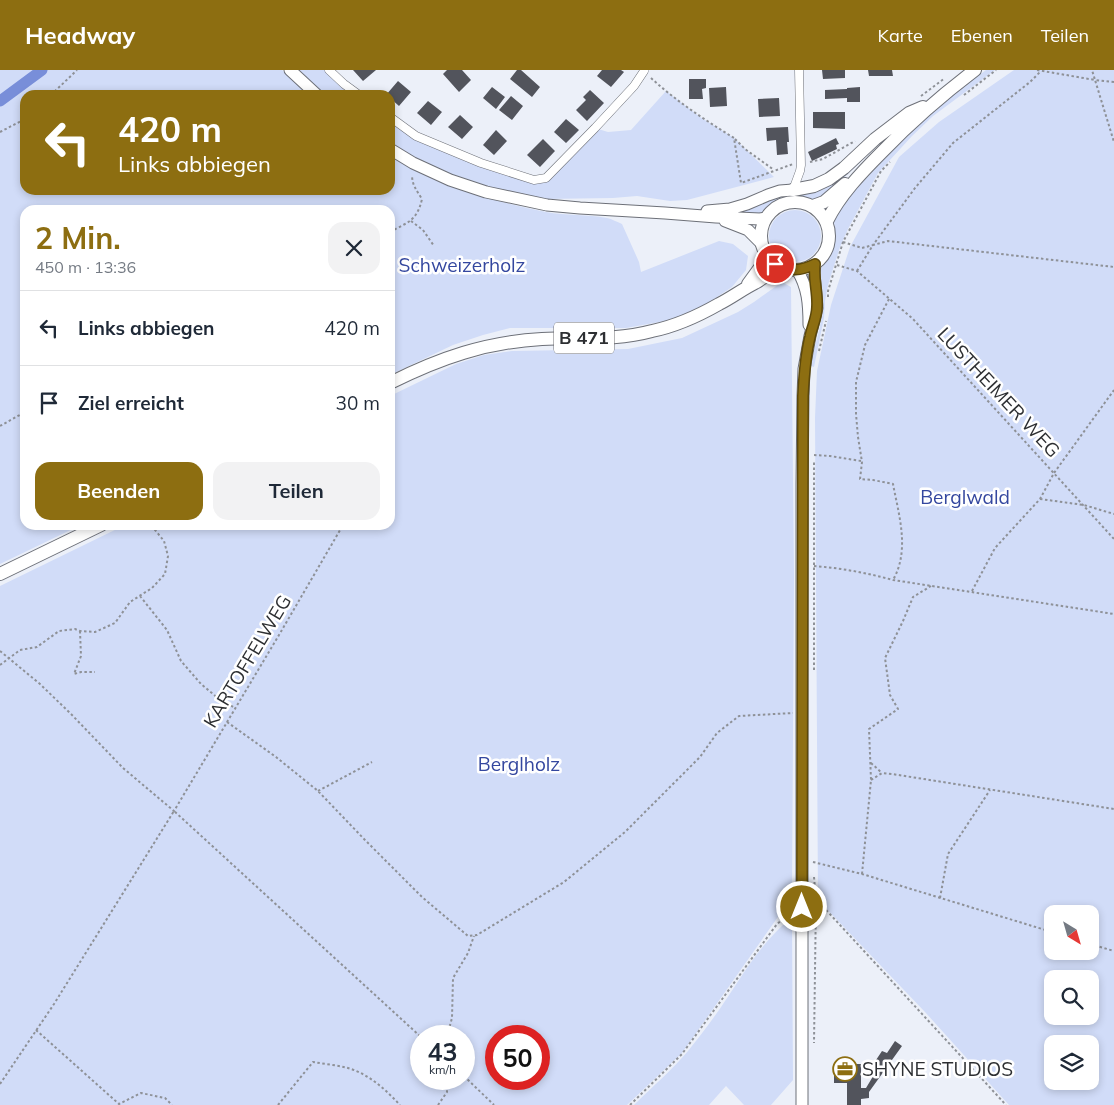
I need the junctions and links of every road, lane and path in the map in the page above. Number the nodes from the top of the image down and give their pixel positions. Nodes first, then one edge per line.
1 (77, 70) edge
2 (290, 70) edge
3 (329, 70) edge
4 (645, 70) edge
5 (799, 70) edge
6 (975, 70) edge
7 (996, 70) edge
8 (1037, 70) edge
9 (1092, 70) edge
10 (1041, 71) edge
11 (948, 75) dead end
12 (1095, 80) junction
13 (1114, 82) edge
14 (56, 90) edge
15 (311, 90) edge
16 (352, 90) edge
17 (920, 97) dead end
18 (961, 97) dead end
19 (934, 102) junction
20 (395, 121) edge
21 (20, 122) edge
22 (0, 132) edge
23 (734, 138) junction
24 (857, 140) dead end
25 (1114, 142) edge
26 (395, 152) edge
27 (891, 161) dead end
28 (801, 164) junction
29 (866, 167) junction
30 (774, 170) junction
31 (412, 181) dead end
32 (793, 190) junction
33 (813, 206) junction
34 (665, 213) junction
35 (716, 217) junction
36 (766, 218) junction
37 (411, 221) junction
38 (826, 221) junction
39 (395, 229) edge
40 (843, 242) junction
41 (873, 245) junction
42 (434, 246) dead end
43 (764, 250) junction
44 (815, 264) junction
45 (836, 265) junction
46 (781, 267) junction
47 (1114, 267) edge
48 (797, 270) junction
49 (856, 271) junction
50 (746, 287) junction
51 (889, 299) junction
52 (828, 300) dead end
53 (826, 319) dead end
54 (810, 336) junction
55 (819, 352) dead end
56 (395, 381) edge
57 (1114, 390) edge
58 (20, 415) edge
59 (0, 426) edge
60 (862, 462) junction
61 (1054, 473) junction
62 (1040, 499) junction
63 (1084, 505) junction
64 (1114, 514) edge
65 (91, 530) edge
66 (155, 530) edge
67 (340, 530) edge
68 (1114, 539) edge
69 (814, 566) junction
70 (802, 568) junction
71 (0, 574) edge
72 (893, 580) junction
73 (931, 586) junction
74 (972, 591) junction
75 (140, 596) junction
76 (1114, 614) edge
77 (80, 631) junction
78 (0, 651) edge
79 (8, 659) junction
80 (0, 665) edge
81 (95, 672) dead end
82 (814, 674) dead end
83 (235, 708) junction
84 (802, 713) junction
85 (227, 722) junction
86 (372, 762) dead end
87 (870, 764) junction
88 (882, 773) junction
89 (872, 780) junction
90 (990, 790) junction
91 (318, 791) junction
92 (1114, 809) edge
93 (174, 810) junction
94 (812, 862) dead end
95 (813, 871) dead end
96 (862, 874) junction
97 (940, 898) junction
98 (816, 899) junction
99 (802, 907) junction
100 (1044, 930) edge
101 (474, 936) junction
102 (1099, 947) edge
103 (1114, 951) edge
104 (450, 1025) edge
105 (410, 1027) edge
106 (36, 1030) junction
107 (814, 1048) dead end
108 (0, 1084) edge
109 (475, 1087) edge
110 (447, 1090) edge
111 (172, 1105) edge
112 (278, 1105) edge
113 (400, 1105) edge
114 (438, 1105) edge
115 (494, 1105) edge
116 (630, 1105) edge
117 (802, 1105) edge
118 (1006, 1105) edge

1 - 14 path
2 - 15 main road
3 - 16 street
4 - 20 street
4 - 23 path
5 - 28 street
6 - 19 main road
7 - 18 path
8 - 10 path
9 - 12 path
10 - 12 path
10 - 41 path
11 - 17 path
12 - 13 path
12 - 25 path
19 - 29 main road
19 - 32 main road
21 - 22 path
23 - 30 path
23 - 30 path
24 - 28 path
26 - 34 main road
27 - 40 path
28 - 30 path
28 - 32 street
29 - 33 main road
29 - 38 main road
31 - 37 path
32 - 34 main road
33 - 36 main road
33 - 38 main road
34 - 35 main road
35 - 36 main road
35 - 43 main road
36 - 43 main road
37 - 39 path
37 - 42 path
38 - 44 main road
40 - 41 path
40 - 45 path
41 - 47 path
41 - 49 path
43 - 46 main road
43 - 50 main road, B 471
44 - 48 main road
44 - 54 main road
45 - 49 path
45 - 52 path
46 - 48 main road
46 - 50 main road, B 471
48 - 54 main road
49 - 51 path, LUSTHEIMER WEG
50 - 56 main road, B 471
51 - 60 path
51 - 61 path, LUSTHEIMER WEG
53 - 55 path
54 - 70 main road
57 - 61 path
58 - 59 path
60 - 69 path
60 - 72 path
61 - 62 path
61 - 63 path, LUSTHEIMER WEG
62 - 63 path
62 - 74 path
63 - 64 path
63 - 68 path, LUSTHEIMER WEG
65 - 71 main road
66 - 75 path
67 - 83 path, KARTOFFELWEG
69 - 70 path
69 - 72 path
69 - 82 path
70 - 84 main road
72 - 73 path
73 - 74 path
73 - 87 path
74 - 76 path
75 - 77 path
75 - 83 path
77 - 79 path
77 - 81 path
78 - 79 path
79 - 80 path
79 - 93 path
83 - 85 path, KARTOFFELWEG
84 - 99 main road
84 - 101 path
85 - 91 path
85 - 93 path, KARTOFFELWEG
86 - 91 path
87 - 88 path
87 - 89 path
88 - 89 path
88 - 90 path
89 - 96 path
90 - 92 path
90 - 97 path
91 - 101 path
93 - 105 path
93 - 106 path, KARTOFFELWEG
94 - 96 path
95 - 98 path
96 - 97 path
97 - 100 path
98 - 99 path
98 - 107 path
98 - 118 path
99 - 116 path
99 - 117 main road
101 - 104 path
102 - 103 path
106 - 108 path, KARTOFFELWEG
106 - 111 path
109 - 115 path
110 - 114 path
112 - 113 path

